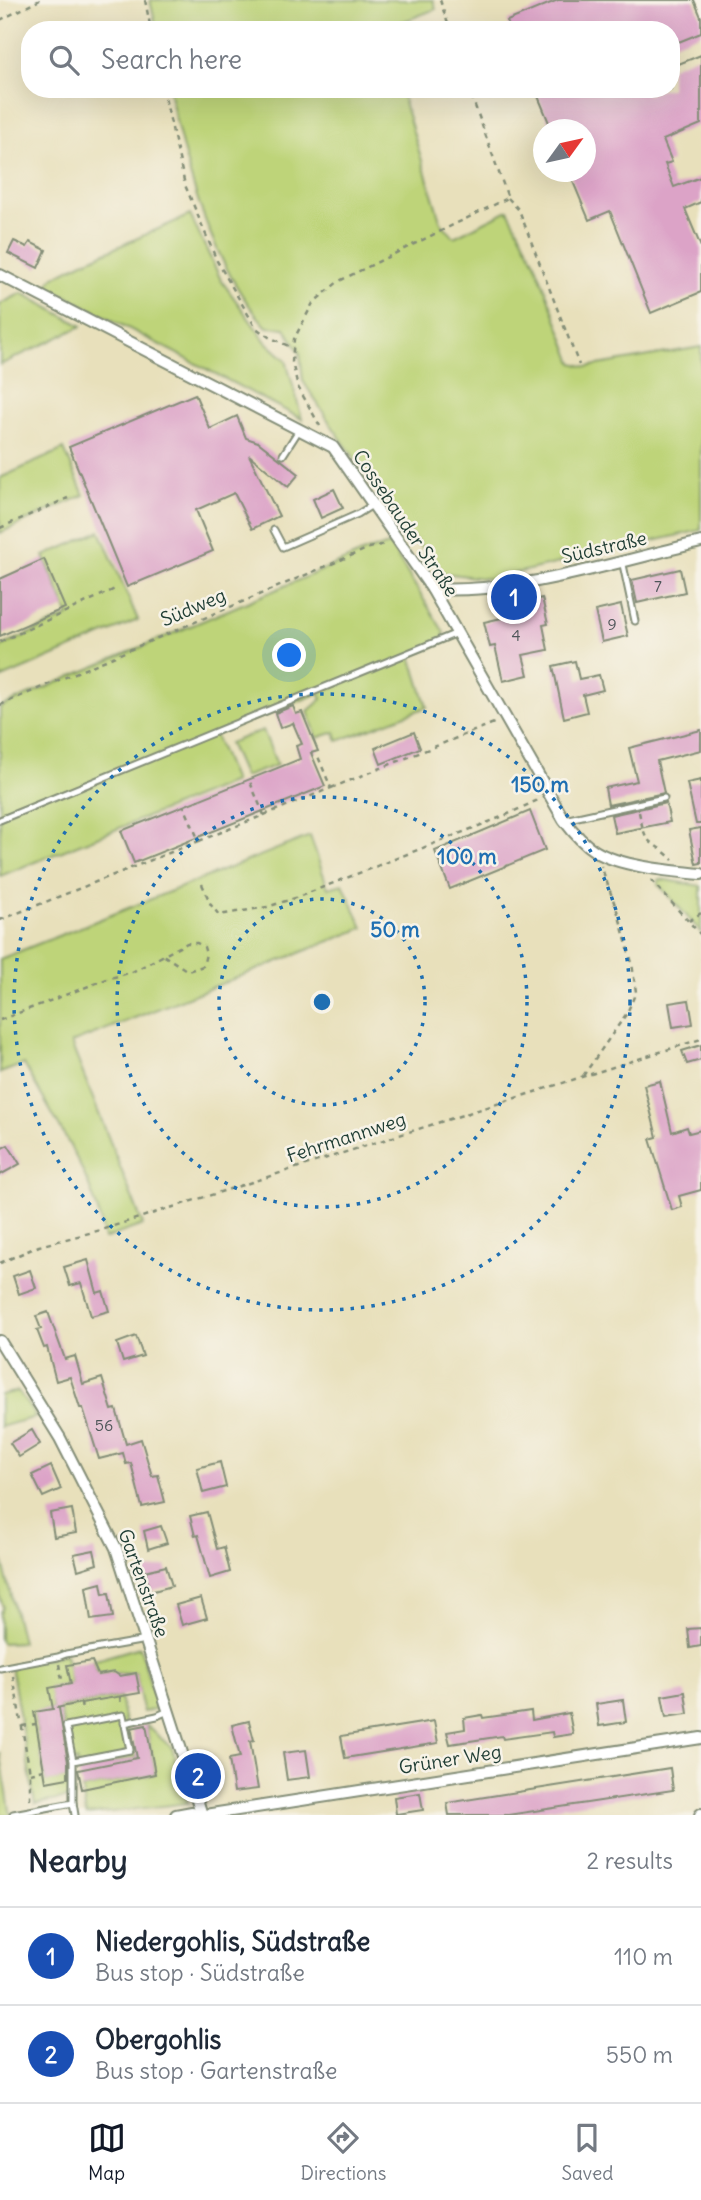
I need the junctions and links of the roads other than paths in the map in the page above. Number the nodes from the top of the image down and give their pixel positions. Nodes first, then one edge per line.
1 (0, 275) edge
2 (299, 430) junction
3 (283, 455) dead end
4 (374, 504) junction
5 (274, 530) dead end
6 (701, 542) edge
7 (622, 561) junction
8 (432, 589) junction
9 (635, 621) dead end
10 (457, 633) junction
11 (664, 798) dead end
12 (0, 820) edge
13 (564, 820) junction
14 (701, 874) edge
15 (0, 1341) edge
16 (146, 1640) junction
17 (0, 1668) edge
18 (168, 1711) junction
19 (124, 1723) junction
20 (701, 1738) edge
21 (73, 1761) junction
22 (73, 1803) junction
23 (13, 1814) edge
24 (75, 1815) edge
25 (176, 1815) edge
26 (202, 1815) edge

1 - 2 street, Cossebauder Straße
2 - 3 lane
2 - 4 street, Cossebauder Straße
4 - 5 lane
4 - 8 street, Cossebauder Straße
6 - 7 street, Südstraße
7 - 8 street, Südstraße
7 - 9 lane
8 - 10 street, Cossebauder Straße
10 - 12 lane
10 - 13 street, Cossebauder Straße
11 - 13 lane
13 - 14 street, Cossebauder Straße
15 - 16 street, Gartenstraße
16 - 17 lane
16 - 18 street, Gartenstraße
18 - 19 lane
18 - 26 street, Gartenstraße
19 - 21 lane
19 - 21 lane
20 - 26 street, Grüner Weg
21 - 22 lane
22 - 23 lane
22 - 24 lane
25 - 26 street, Grüner Weg

